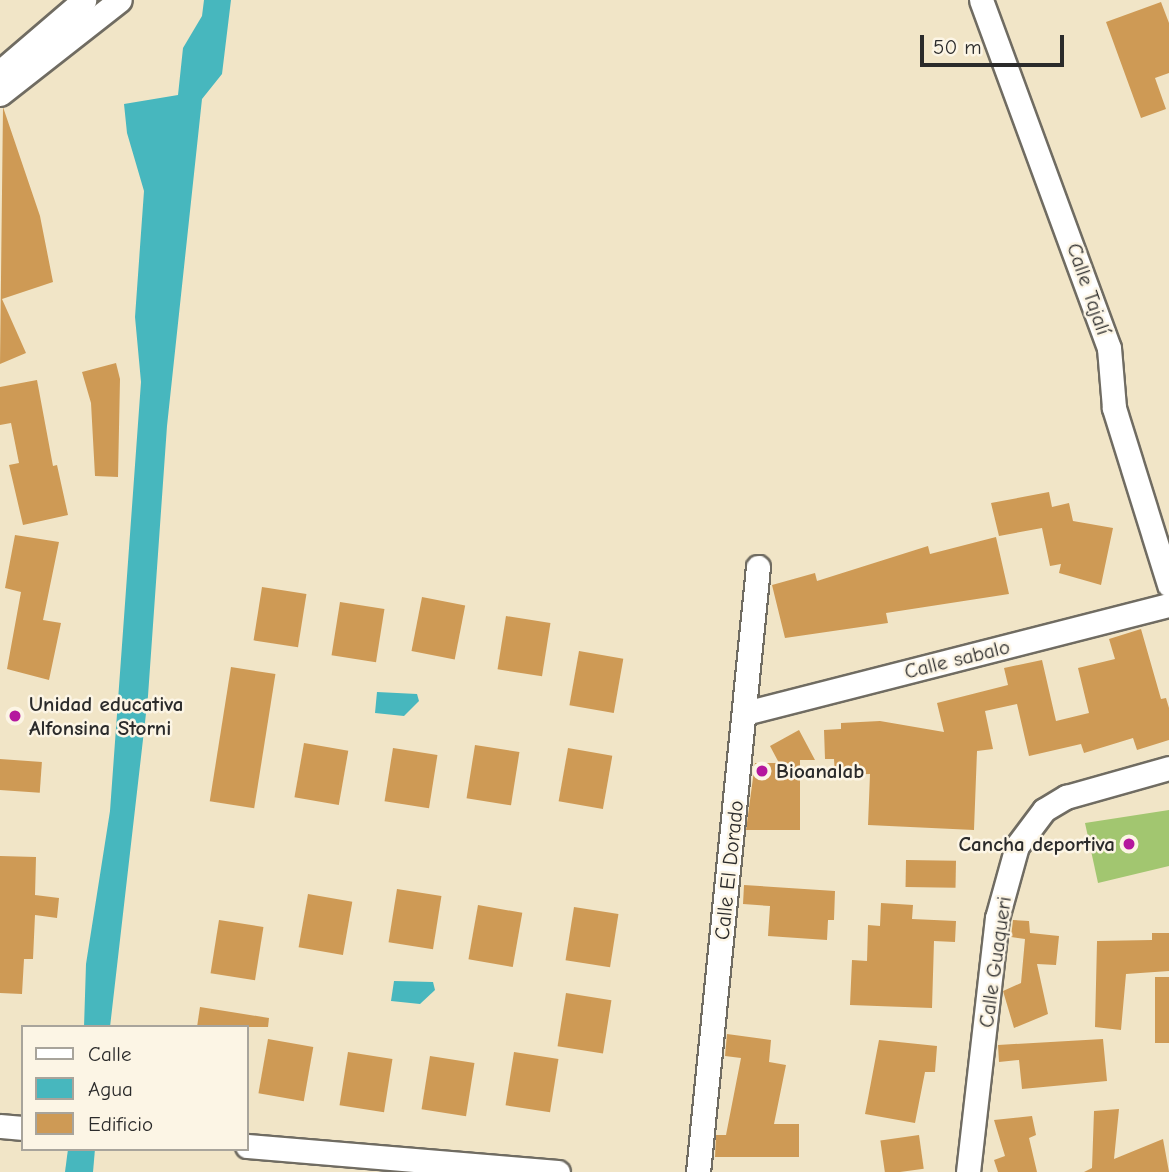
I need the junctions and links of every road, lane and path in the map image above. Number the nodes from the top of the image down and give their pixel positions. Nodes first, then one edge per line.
1 (84, 0) edge
2 (120, 0) edge
3 (981, 0) edge
4 (0, 72) edge
5 (0, 94) edge
6 (758, 567) dead end
7 (1169, 585) edge
8 (1169, 605) edge
9 (745, 713) junction
10 (1169, 768) edge
11 (0, 1125) edge
12 (21, 1128) edge
13 (248, 1146) edge
14 (558, 1172) edge
15 (698, 1172) edge
16 (968, 1172) edge

1 - 4 street
2 - 5 street
3 - 7 street, Calle Tajalí
6 - 9 street, Calle El Dorado
8 - 9 street, Calle sabalo
9 - 15 street, Calle El Dorado
10 - 16 street, Calle Guaqueri
11 - 12 street
13 - 14 street

